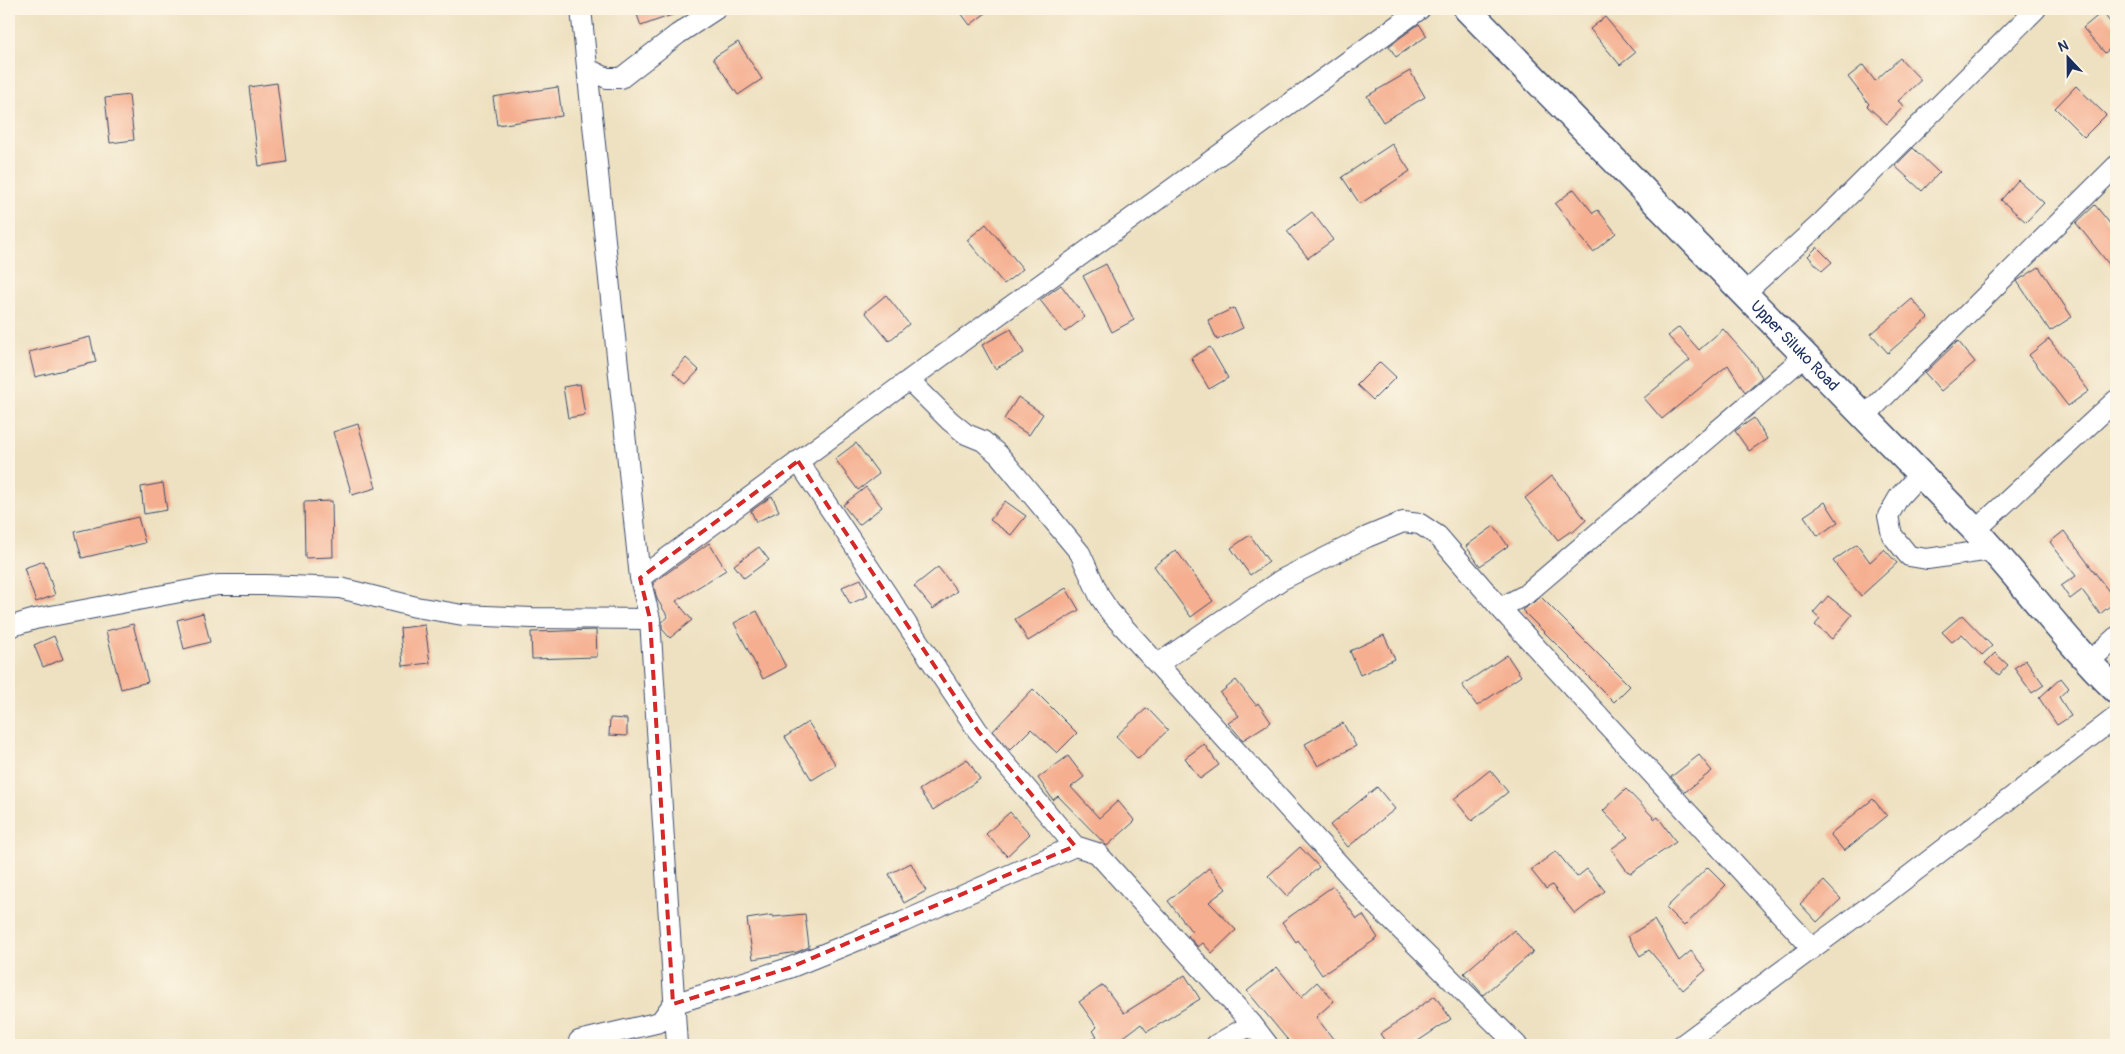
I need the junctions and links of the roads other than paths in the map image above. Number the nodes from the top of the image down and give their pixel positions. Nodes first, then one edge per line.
1 (581, 9) edge
2 (716, 9) edge
3 (1420, 9) edge
4 (1467, 9) edge
5 (2036, 9) edge
6 (588, 69) junction
7 (2116, 166) edge
8 (1745, 293) junction
9 (1806, 355) junction
10 (909, 380) junction
11 (2116, 400) edge
12 (1864, 417) junction
13 (798, 461) junction
14 (1920, 474) junction
15 (1983, 540) junction
16 (640, 578) junction
17 (1500, 608) junction
18 (650, 619) junction
19 (9, 627) edge
20 (2116, 637) edge
21 (2088, 663) junction
22 (1158, 664) junction
23 (2116, 690) edge
24 (2116, 717) edge
25 (1075, 846) junction
26 (1812, 948) junction
27 (673, 1004) junction
28 (1252, 1024) junction
29 (579, 1041) dead end
30 (677, 1045) edge
31 (1216, 1045) edge
32 (1268, 1045) edge
33 (1517, 1045) edge
34 (1682, 1045) edge

1 - 6 street
2 - 6 street
3 - 10 street
4 - 8 main road, Upper Siluko Road
5 - 8 street
6 - 16 street
7 - 12 street
8 - 9 main road, Upper Siluko Road
9 - 12 main road, Upper Siluko Road
9 - 17 street
10 - 13 street
10 - 22 street
11 - 15 street
12 - 14 main road, Upper Siluko Road
13 - 16 street
13 - 25 street
14 - 15 main road, Upper Siluko Road
14 - 15 street
15 - 21 main road, Upper Siluko Road
16 - 18 street
17 - 22 street
17 - 26 street
18 - 19 street
18 - 27 street
20 - 21 street
21 - 23 main road, Upper Siluko Road
22 - 33 street
24 - 26 street
25 - 27 street
25 - 28 street
26 - 34 street
27 - 29 street
27 - 30 street
28 - 31 street
28 - 32 street

